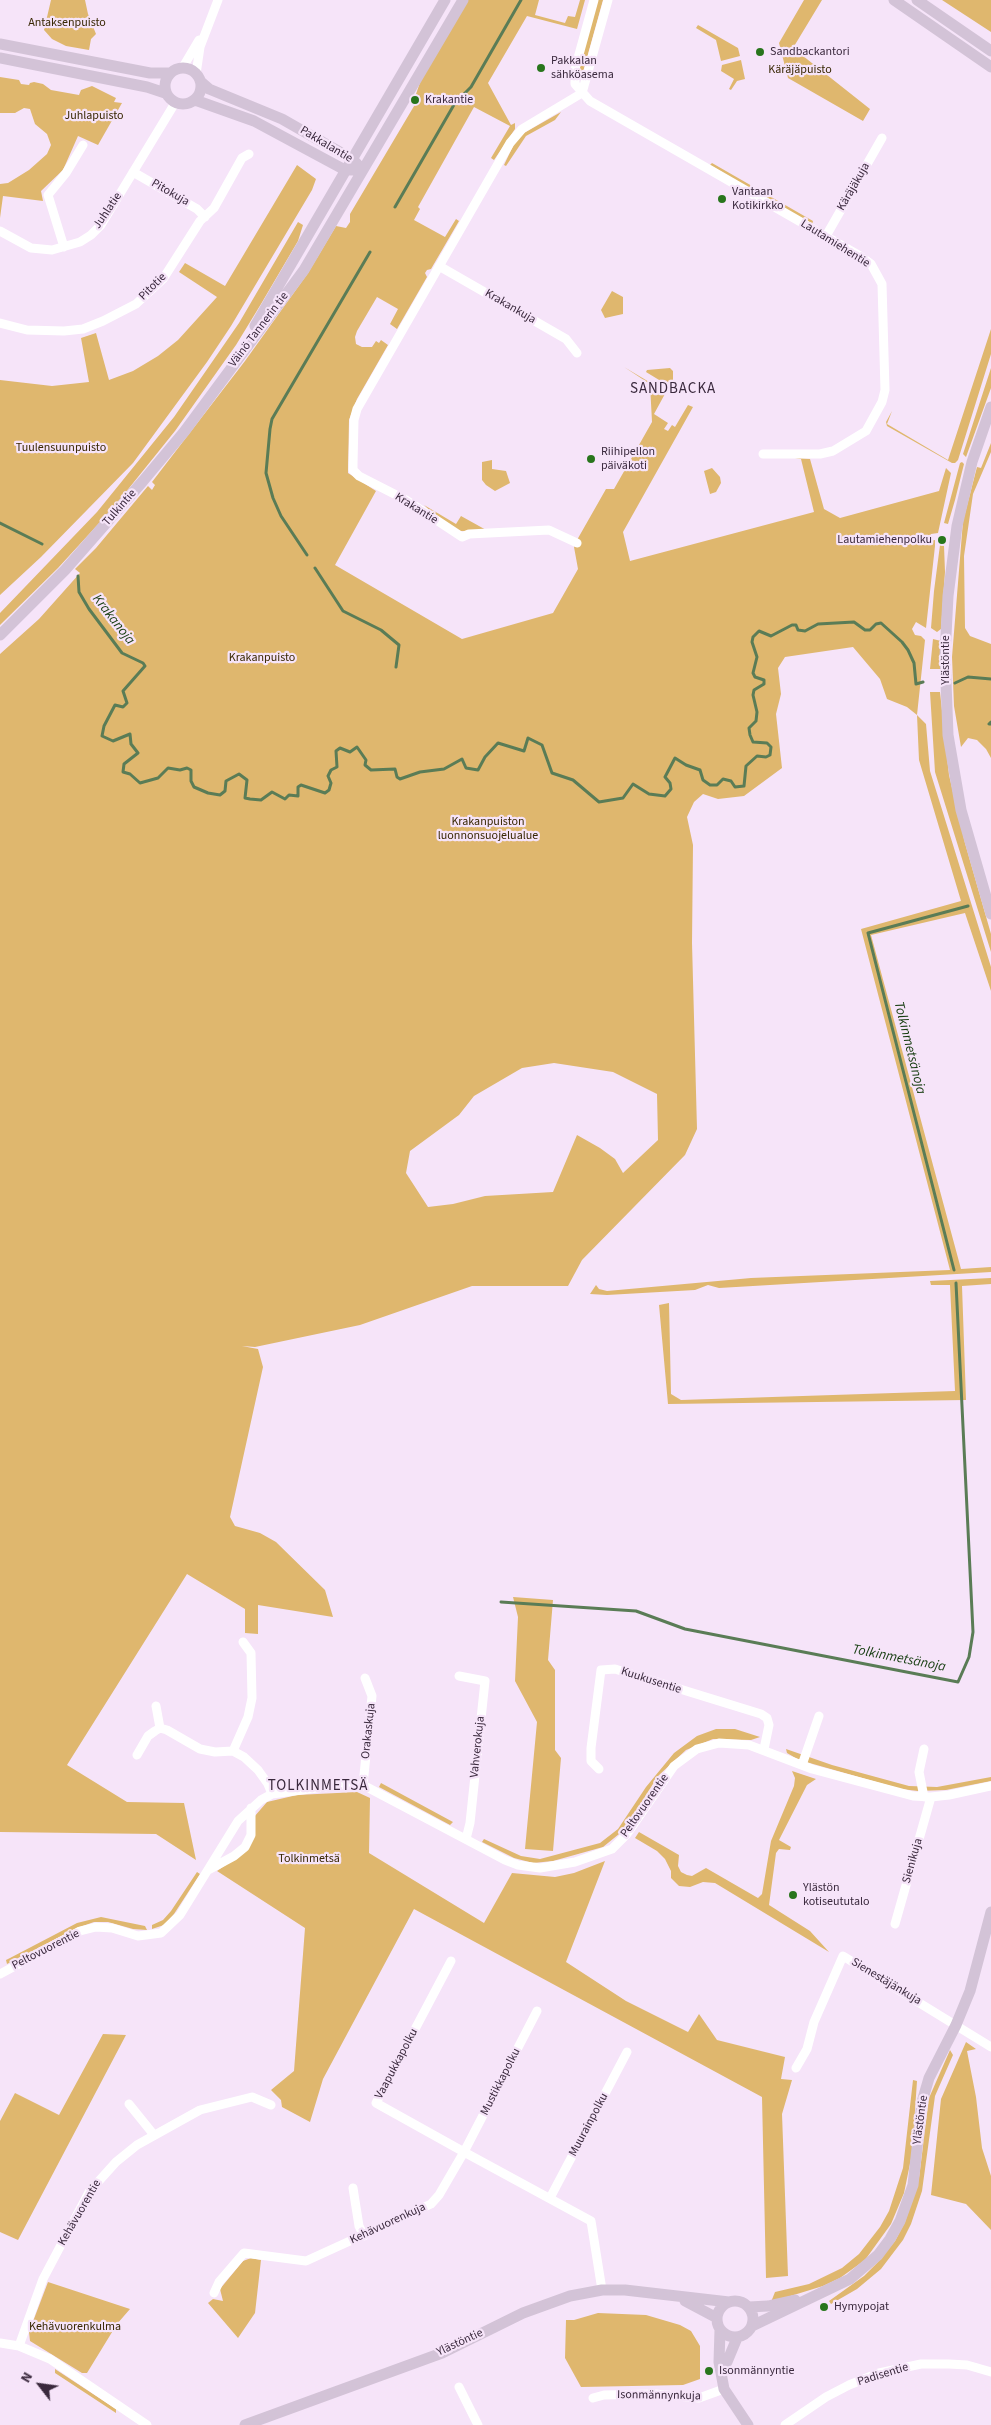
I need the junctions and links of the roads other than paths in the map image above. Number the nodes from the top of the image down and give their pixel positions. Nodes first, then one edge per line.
1 (218, 0) edge
2 (445, 0) edge
3 (463, 0) edge
4 (594, 0) edge
5 (608, 0) edge
6 (894, 0) edge
7 (917, 0) edge
8 (205, 31) junction
9 (0, 44) edge
10 (991, 51) edge
11 (0, 58) edge
12 (991, 67) edge
13 (183, 68) junction
14 (170, 73) junction
15 (199, 78) junction
16 (165, 93) junction
17 (582, 93) junction
18 (195, 100) junction
19 (175, 103) junction
20 (882, 138) dead end
21 (83, 145) dead end
22 (249, 154) dead end
23 (352, 159) junction
24 (345, 170) junction
25 (363, 171) junction
26 (133, 172) junction
27 (205, 216) junction
28 (0, 231) edge
29 (826, 236) junction
30 (64, 247) junction
31 (439, 266) junction
32 (0, 323) edge
33 (577, 353) dead end
34 (229, 371) junction
35 (991, 407) edge
36 (763, 454) dead end
37 (576, 542) dead end
38 (0, 635) edge
39 (991, 914) edge
40 (243, 1642) dead end
41 (459, 1676) dead end
42 (364, 1678) dead end
43 (156, 1706) dead end
44 (819, 1716) dead end
45 (160, 1728) junction
46 (764, 1749) junction
47 (924, 1749) dead end
48 (233, 1751) junction
49 (137, 1754) dead end
50 (802, 1765) junction
51 (599, 1769) dead end
52 (363, 1785) junction
53 (991, 1786) edge
54 (272, 1794) junction
55 (927, 1797) junction
56 (251, 1808) junction
57 (466, 1839) junction
58 (210, 1869) junction
59 (991, 1912) edge
60 (895, 1924) dead end
61 (451, 1961) dead end
62 (0, 1974) edge
63 (537, 2011) dead end
64 (956, 2026) junction
65 (991, 2047) edge
66 (628, 2052) dead end
67 (796, 2068) dead end
68 (129, 2104) dead end
69 (271, 2105) dead end
70 (154, 2135) junction
71 (464, 2152) junction
72 (353, 2188) dead end
73 (550, 2198) junction
74 (364, 2236) junction
75 (602, 2290) junction
76 (214, 2293) dead end
77 (814, 2296) junction
78 (679, 2298) junction
79 (729, 2302) junction
80 (749, 2307) junction
81 (717, 2318) junction
82 (752, 2326) junction
83 (720, 2330) junction
84 (737, 2338) junction
85 (0, 2343) edge
86 (19, 2346) junction
87 (721, 2370) junction
88 (991, 2372) edge
89 (459, 2387) dead end
90 (724, 2389) junction
91 (593, 2398) dead end
92 (147, 2425) edge
93 (245, 2425) edge
94 (478, 2425) edge
95 (748, 2425) edge
96 (784, 2425) edge

1 - 8 street
2 - 23 main road, Väinö Tannerin tie
3 - 25 main road, Väinö Tannerin tie
4 - 17 street
5 - 17 street
6 - 12 main road
7 - 10 main road
8 - 13 street
8 - 15 street
9 - 14 main road
11 - 16 main road
13 - 14 main road
13 - 15 main road
14 - 16 main road
15 - 18 main road
15 - 23 main road, Pakkalantie
16 - 19 main road
17 - 29 street, Lautamiehentie
17 - 31 street, Krakantie
18 - 19 main road
18 - 24 main road, Pakkalantie
19 - 26 street, Juhlatie
20 - 29 street, Käräjäkuja
21 - 30 street
22 - 27 street, Pitotie
23 - 24 main road, Väinö Tannerin tie
23 - 25 main road, Pakkalantie
24 - 25 main road, Pakkalantie
24 - 34 main road, Väinö Tannerin tie
25 - 34 main road, Väinö Tannerin tie
26 - 27 street, Pitokuja
26 - 30 street, Juhlatie
27 - 32 street, Pitotie
28 - 30 street, Juhlatie
29 - 36 street, Lautamiehentie
31 - 33 street, Krakankuja
31 - 37 street, Krakantie
34 - 38 main road, Tulkintie
35 - 39 main road, Ylästöntie
40 - 48 street
41 - 57 street, Vahverokuja
42 - 52 street, Orakaskuja
43 - 45 street
44 - 50 street
45 - 48 street
45 - 49 street
46 - 50 street, Peltovuorentie
46 - 51 street, Kuukusentie
46 - 57 street, Peltovuorentie
47 - 55 street
48 - 54 street
50 - 55 street, Peltovuorentie
52 - 54 street, Peltovuorentie
52 - 57 street, Peltovuorentie
53 - 55 street, Peltovuorentie
54 - 56 street, Peltovuorentie
55 - 60 street, Sienikuja
56 - 58 street, Peltovuorentie
56 - 58 street, Peltovuorentie
58 - 62 street, Peltovuorentie
59 - 64 main road, Ylästöntie
61 - 71 street, Vaapukkapolku
63 - 71 street, Mustikkapolku
64 - 65 street
64 - 67 street, Sienestäjänkuja
64 - 77 main road, Ylästöntie
66 - 73 street, Muurainpolku
68 - 70 street
69 - 70 street, Kehävuorentie
70 - 86 street, Kehävuorentie
71 - 73 street
71 - 74 street, Kehävuorenkuja
72 - 74 street
73 - 75 street
74 - 76 street, Kehävuorenkuja
75 - 78 main road, Ylästöntie
75 - 93 main road, Ylästöntie
77 - 80 main road, Ylästöntie
77 - 82 main road, Ylästöntie
78 - 79 main road, Ylästöntie
78 - 81 main road, Ylästöntie
79 - 80 main road
79 - 81 main road
80 - 82 main road
81 - 83 main road
82 - 84 main road
83 - 84 main road
83 - 87 main road
84 - 87 main road
85 - 86 street
86 - 92 street
87 - 90 main road
88 - 96 street, Padisentie
89 - 94 street
90 - 91 street, Isonmännynkuja
90 - 95 main road

